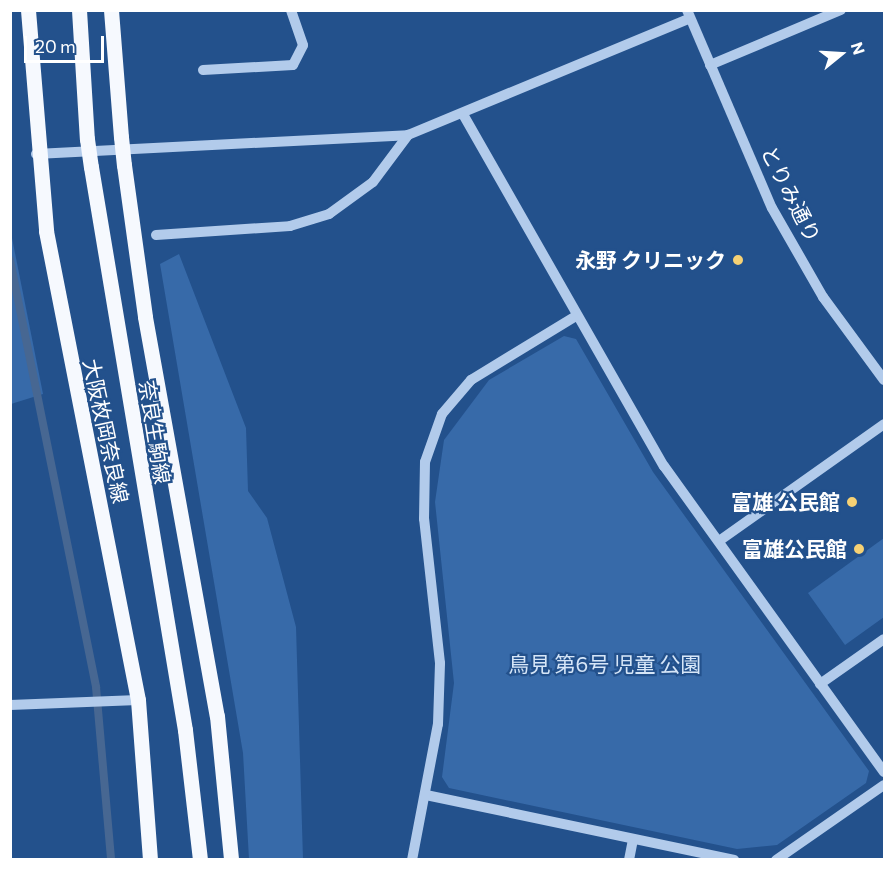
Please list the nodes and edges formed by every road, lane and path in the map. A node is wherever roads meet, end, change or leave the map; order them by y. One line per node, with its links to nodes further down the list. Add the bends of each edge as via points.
1 (28, 10): 11 (main road, 大阪枚岡奈良線)
2 (79, 10): 26 (main road, 奈良生駒線, bridge, via 87,139 185,730)
3 (111, 10): 27 (main road, 奈良生駒線, bridge, via 124,165 145,317 217,716)
4 (291, 10): 8 (street, via 303,45 293,65)
5 (841, 10): 7 (street)
6 (688, 14): 7 (street, とりみ通り); 9 (street)
7 (710, 65): 14 (street, とりみ通り, via 772,208 824,297)
8 (203, 70)
9 (464, 116): 10 (street); 13 (street)
10 (408, 135): 11 (street); 12 (street, via 373,182 329,214 290,226)
11 (36, 154): 19 (main road, 大阪枚岡奈良線, via 50,254)
12 (156, 235)
13 (576, 316): 16 (street, via 664,466); 23 (street, via 471,380 442,414 425,462 424,519 440,663 438,724)
14 (885, 380)
15 (885, 424): 16 (street)
16 (718, 541): 18 (street)
17 (885, 639): 18 (street)
18 (820, 684): 21 (street)
19 (138, 700): 20 (street); 25 (main road, 大阪枚岡奈良線)
20 (10, 705)
21 (885, 772)
22 (885, 785): 31 (street)
23 (426, 795): 24 (street); 28 (street)
24 (633, 839): 29 (street); 30 (street)
25 (150, 860)
26 (200, 860)
27 (231, 860)
28 (412, 860)
29 (629, 860)
30 (734, 860)
31 (776, 860)

